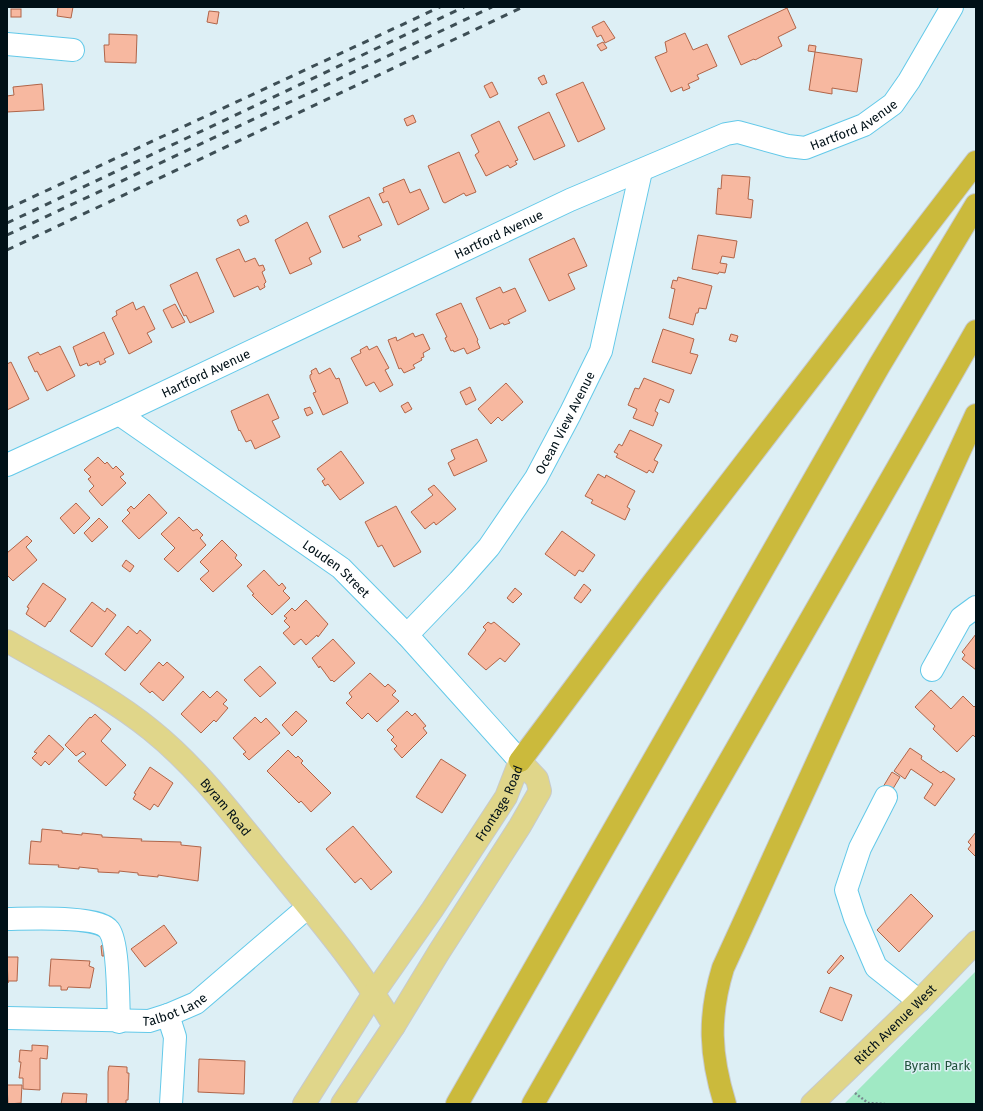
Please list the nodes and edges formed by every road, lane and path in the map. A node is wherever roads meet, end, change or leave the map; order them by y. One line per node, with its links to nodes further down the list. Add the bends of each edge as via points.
1 (952, 7): 5 (street, Hartford Avenue, via 910,81 893,104 864,125 805,148 788,146 738,132 726,134)
2 (7, 44): 3 (street)
3 (74, 50)
4 (976, 162): 15 (highway)
5 (641, 171): 8 (street, Hartford Avenue, via 570,200); 12 (street, Ocean View Avenue, via 601,351 570,414 536,478 489,547)
6 (976, 205): 31 (highway, via 875,373)
7 (976, 331): 32 (highway)
8 (119, 414): 10 (street, Hartford Avenue); 12 (street, Louden Street, via 341,568)
9 (976, 415): 33 (highway, via 723,968 713,1010 712,1034 718,1080)
10 (7, 465)
11 (976, 607): 14 (street, via 961,618)
12 (407, 635): 15 (street, Louden Street)
13 (7, 641): 17 (main road, Byram Road, via 122,709 151,730 207,784)
14 (932, 670)
15 (520, 761): 20 (main road, Frontage Road, via 506,797); 25 (main road, Frontage Road, via 537,778 540,790)
16 (886, 797): 21 (street, via 860,848 846,890 876,967)
17 (308, 907): 20 (main road, Byram Road); 22 (street, Talbot Lane, via 196,1003)
18 (7, 919): 24 (street, via 84,920 110,930 115,947)
19 (976, 942): 21 (main road, Ritch Avenue West)
20 (374, 993): 25 (main road, Byram Road); 29 (main road, Frontage Road)
21 (919, 1001): 27 (main road, Ritch Avenue West)
22 (168, 1016): 24 (street, Talbot Lane, via 149,1021); 28 (street, via 175,1037)
23 (7, 1018): 24 (street, Talbot Lane)
24 (119, 1022)
25 (394, 1026): 30 (main road, Frontage Road)
26 (855, 1093): 34 (path, via 868,1103)
27 (819, 1102)
28 (171, 1104)
29 (304, 1104)
30 (342, 1104)
31 (457, 1104)
32 (533, 1104)
33 (725, 1104)
34 (885, 1104)

